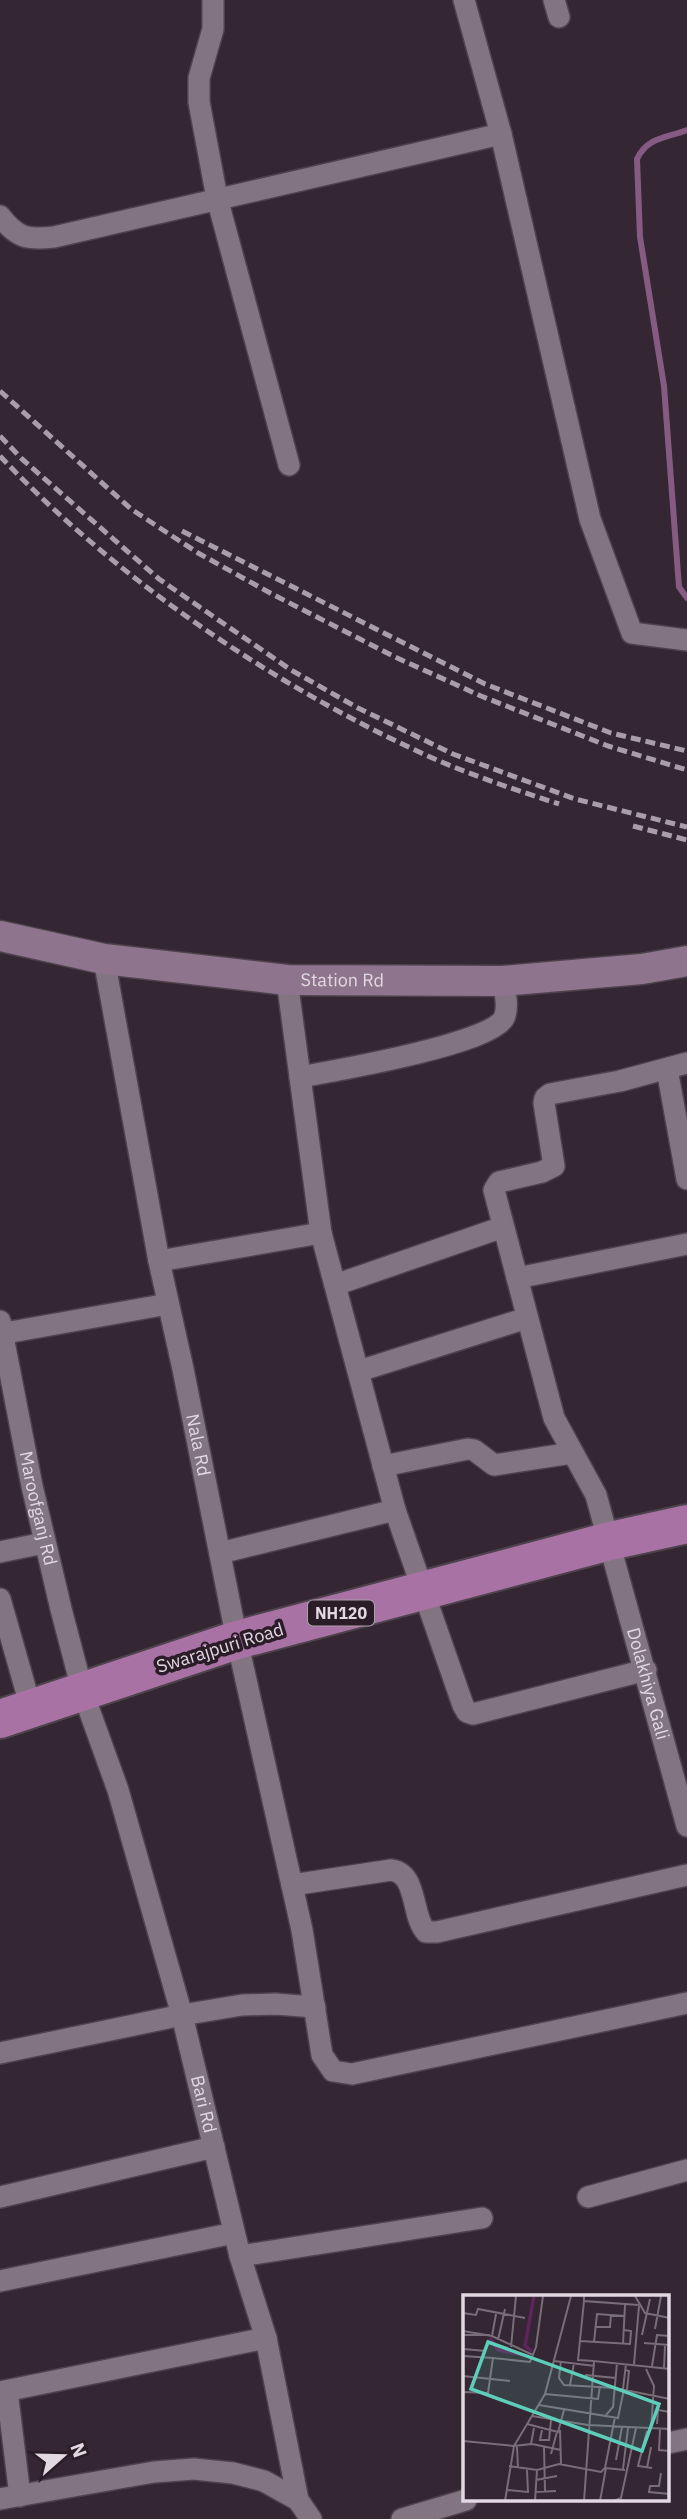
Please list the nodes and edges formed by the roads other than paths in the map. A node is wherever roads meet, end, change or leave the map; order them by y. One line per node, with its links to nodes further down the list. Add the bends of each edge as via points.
1 (213, 0): 4 (street, via 213,29 199,78 199,102)
2 (464, 0): 3 (street)
3 (501, 134): 4 (street); 7 (street, via 590,519 632,633)
4 (217, 198): 5 (street, via 32,239 11,230); 6 (street)
5 (0, 216)
6 (289, 465)
7 (687, 640)
8 (0, 936): 9 (street, Station Rd)
9 (104, 959): 11 (street, Station Rd); 19 (street, Nala Rd)
10 (687, 961): 12 (street, Station Rd)
11 (287, 980): 12 (street, Station Rd); 14 (street)
12 (503, 981): 14 (street, via 506,1008 503,1020 493,1029 423,1051)
13 (677, 1066): 15 (street); 16 (street, Dolakhiya Gali, via 545,1098 554,1166 495,1185)
14 (300, 1077): 17 (street)
15 (687, 1179)
16 (503, 1227): 20 (street, Dolakhiya Gali); 21 (street)
17 (321, 1233): 19 (street); 21 (street)
18 (687, 1244): 20 (street)
19 (159, 1261): 22 (street, Nala Rd)
20 (517, 1278): 23 (street, Dolakhiya Gali)
21 (335, 1285): 25 (street)
22 (168, 1304): 24 (street); 34 (street, Nala Rd)
23 (527, 1318): 25 (street); 27 (street, Dolakhiya Gali, via 554,1418)
24 (1, 1329): 26 (street, Maroofganj Rd)
25 (359, 1371): 28 (street)
26 (10, 1427): 32 (street, Maroofganj Rd)
27 (572, 1453): 28 (street, via 494,1465 468,1449); 31 (street, Dolakhiya Gali, via 596,1495)
28 (383, 1466): 29 (street)
29 (395, 1510): 34 (street); 35 (street)
30 (687, 1524): 31 (highway, Swarajpuri Road / NH120)
31 (610, 1541): 35 (highway, Swarajpuri Road / NH120); 38 (street, Dolakhiya Gali)
32 (44, 1543): 33 (street); 39 (street, Maroofganj Rd)
33 (0, 1552)
34 (220, 1553): 37 (street, Nala Rd)
35 (422, 1592): 37 (highway, Swarajpuri Road / NH120); 38 (street, via 467,1712 483,1712)
36 (0, 1599): 40 (street)
37 (237, 1640): 39 (highway, Swarajpuri Road / NH120); 43 (street, Nala Rd)
38 (646, 1670): 41 (street, Dolakhiya Gali)
39 (83, 1693): 40 (highway, Swarajpuri Road / NH120); 46 (street, Bari Rd, via 122,1802)
40 (16, 1713)
41 (687, 1826)
42 (687, 1875): 43 (street, via 437,1932 426,1932 420,1926 407,1878 400,1871)
43 (292, 1885): 45 (street, Nala Rd)
44 (687, 2003): 45 (street, Nala Rd, via 352,2074 333,2071 322,2055)
45 (314, 2007): 46 (street, via 264,2004)
46 (182, 2015): 47 (street); 48 (street, Bari Rd)
47 (0, 2053)
48 (214, 2147): 50 (street); 53 (street, Bari Rd)
49 (687, 2170): 51 (street)
50 (0, 2196)
51 (588, 2197)
52 (482, 2218): 54 (street)
53 (234, 2233): 54 (street, Bari Rd); 55 (street)
54 (240, 2256): 56 (street, Bari Rd)
55 (0, 2281)
56 (266, 2339): 57 (street); 59 (street, Bari Rd)
57 (4, 2392): 58 (street)
58 (10, 2497): 59 (street, via 194,2469 264,2481)
59 (298, 2500): 61 (street, Bari Rd)
60 (463, 2501): 62 (street)
61 (311, 2519)
62 (402, 2519)

